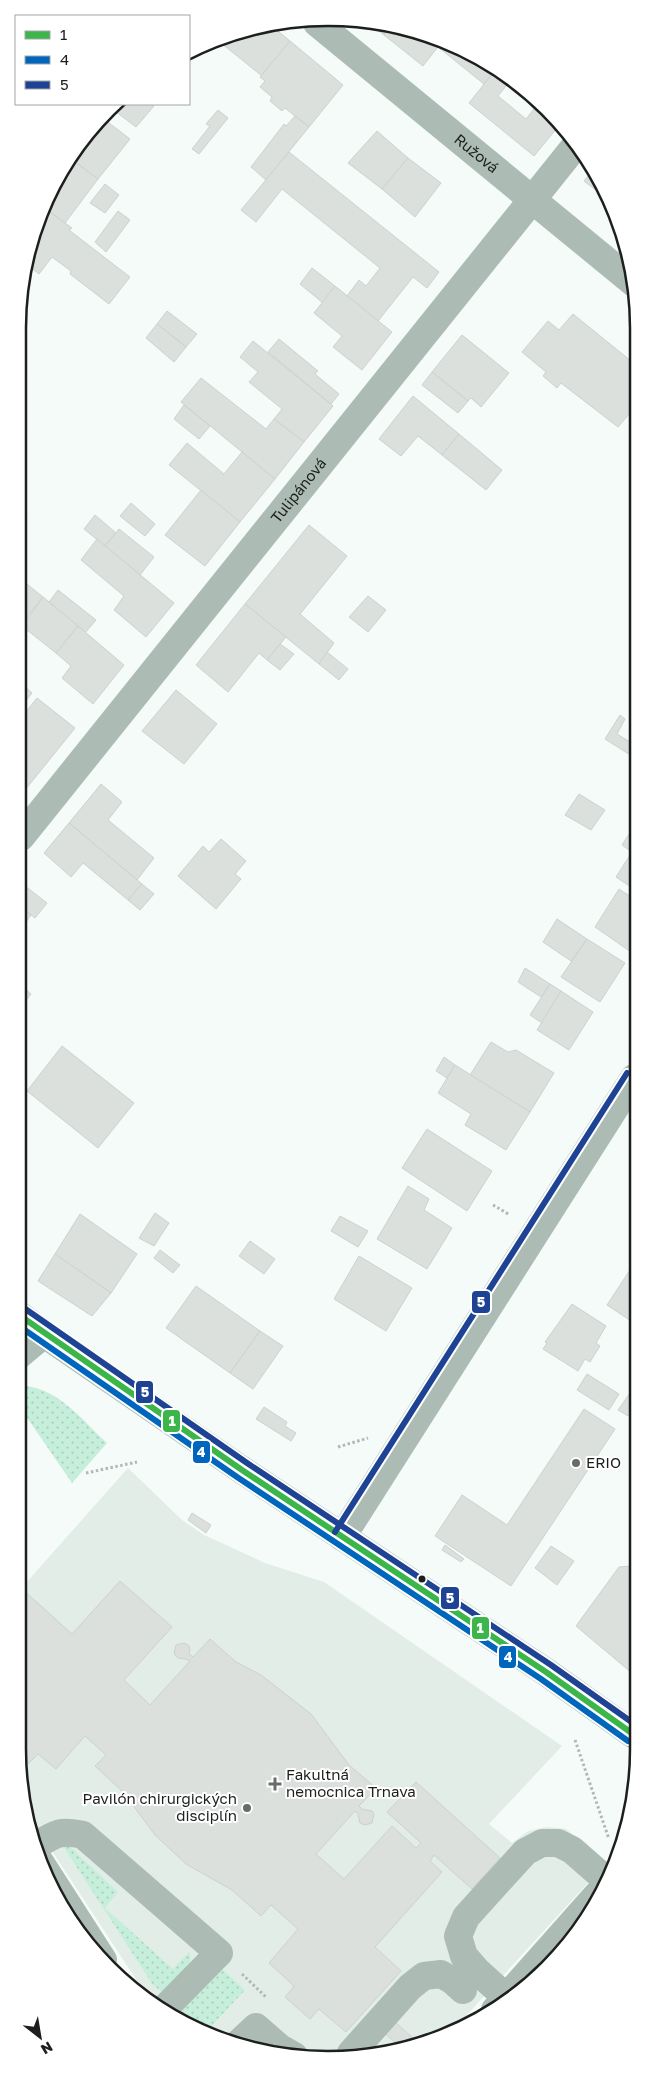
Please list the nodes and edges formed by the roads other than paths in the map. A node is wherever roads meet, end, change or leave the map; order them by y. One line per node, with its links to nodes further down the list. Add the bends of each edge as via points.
1 (320, 26): 3 (street, Ružová)
2 (572, 151): 3 (street, Tulipánová)
3 (532, 200): 4 (street, Ružová); 5 (street, Tulipánová)
4 (625, 276)
5 (26, 832)
6 (630, 1084): 10 (street)
7 (26, 1320): 8 (street)
8 (44, 1334): 9 (street); 10 (street)
9 (26, 1349)
10 (342, 1537): 11 (street, via 554,1677)
11 (630, 1732)
12 (41, 1842): 18 (street, via 66,1831 83,1835 220,1953)
13 (602, 1876): 17 (street, via 572,1850 558,1843 542,1843 525,1852 466,1917 458,1936 464,1956 476,1971)
14 (559, 1943): 15 (street)
15 (534, 1969)
16 (463, 1990): 21 (street, via 441,1974 424,1976 410,1987)
17 (507, 1992)
18 (168, 2005)
19 (244, 2038): 20 (street, via 256,2027)
20 (278, 2046)
21 (354, 2049)

